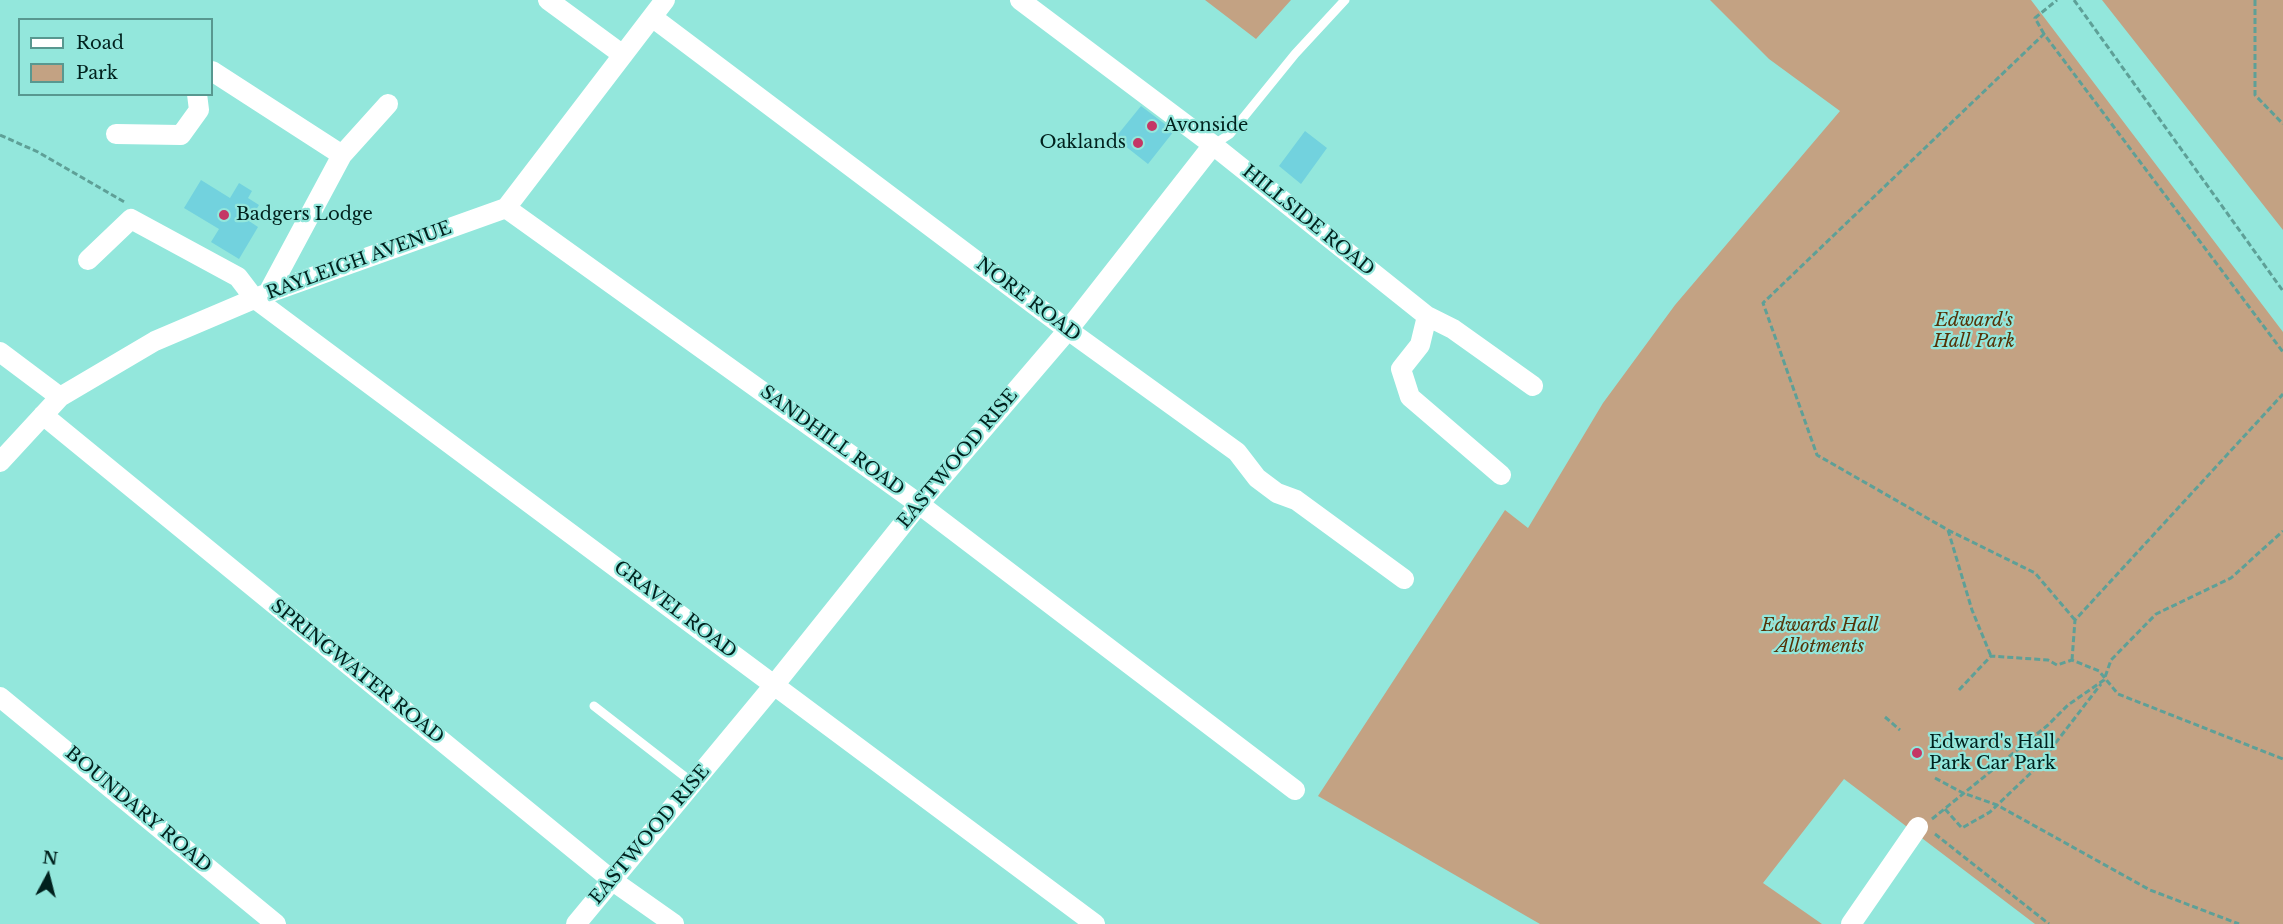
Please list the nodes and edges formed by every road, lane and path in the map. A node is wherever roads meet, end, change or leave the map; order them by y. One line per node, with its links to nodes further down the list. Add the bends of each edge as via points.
1 (548, 0): 10 (street)
2 (665, 0): 8 (street)
3 (1020, 0): 16 (street, HILLSIDE ROAD)
4 (1345, 0): 16 (lane, EASTWOOD RISE, via 1230,134)
5 (2057, 0): 9 (path, via 2034,18)
6 (2074, 0): 20 (path)
7 (2255, 0): 14 (path, via 2255,95)
8 (652, 17): 10 (street); 23 (street, NORE ROAD)
9 (2044, 34): 25 (path); 33 (path, via 1763,303 1817,455)
10 (623, 55): 18 (street)
11 (213, 72): 17 (street)
12 (197, 96): 15 (street, via 199,110 181,135)
13 (388, 104): 17 (street)
14 (2283, 124)
15 (116, 134)
16 (1214, 146): 22 (street, HILLSIDE ROAD); 23 (street, EASTWOOD RISE)
17 (342, 155): 21 (street)
18 (506, 208): 21 (street, RAYLEIGH AVENUE); 32 (street, SANDHILL ROAD)
19 (88, 260): 21 (street, GRAVEL ROAD, via 131,219 238,277)
20 (2283, 291)
21 (261, 296): 28 (street, RAYLEIGH AVENUE, via 155,341); 40 (street, GRAVEL ROAD)
22 (1425, 315): 26 (street, HILLSIDE ROAD, via 1453,329); 31 (street, via 1420,345 1401,369 1410,397)
23 (1068, 330): 32 (street, EASTWOOD RISE); 35 (street, NORE ROAD, via 1237,452 1257,478 1277,493 1296,500)
24 (0, 352): 28 (street)
25 (2283, 352)
26 (1533, 386)
27 (2283, 394): 36 (path)
28 (60, 397): 29 (street, RAYLEIGH AVENUE)
29 (43, 415): 30 (street, RAYLEIGH AVENUE); 55 (street, SPRINGWATER ROAD)
30 (0, 462)
31 (1501, 475)
32 (919, 504): 40 (street, EASTWOOD RISE); 49 (street, SANDHILL ROAD)
33 (1948, 530): 36 (path, via 2036,573); 37 (path, via 1972,610)
34 (2283, 531): 39 (path, via 2231,578 2156,614 2111,660)
35 (1404, 579)
36 (2074, 620): 38 (path)
37 (1991, 656): 38 (path, via 2048,660 2058,666); 41 (path)
38 (2072, 660): 39 (path, via 2098,671)
39 (2104, 680): 46 (path, via 2118,694); 50 (path, via 2068,705); 51 (path, via 2037,767)
40 (775, 684): 48 (street, EASTWOOD RISE); 59 (street, GRAVEL ROAD)
41 (1959, 690)
42 (0, 697): 56 (street, BOUNDARY ROAD)
43 (594, 706): 48 (lane)
44 (1885, 717): 45 (path)
45 (1900, 730)
46 (2283, 759)
47 (1935, 778): 50 (path)
48 (693, 783): 55 (street, EASTWOOD RISE)
49 (1295, 790)
50 (1963, 793): 51 (path); 52 (path)
51 (1997, 805): 52 (path, via 1962,828); 62 (path, via 2150,890)
52 (1945, 809): 53 (path)
53 (1918, 827): 60 (street)
54 (1940, 838): 61 (path)
55 (613, 881): 57 (street, EASTWOOD RISE); 58 (street, SPRINGWATER ROAD)
56 (276, 924)
57 (576, 924)
58 (674, 924)
59 (1095, 924)
60 (1851, 924)
61 (2049, 924)
62 (2239, 924)

